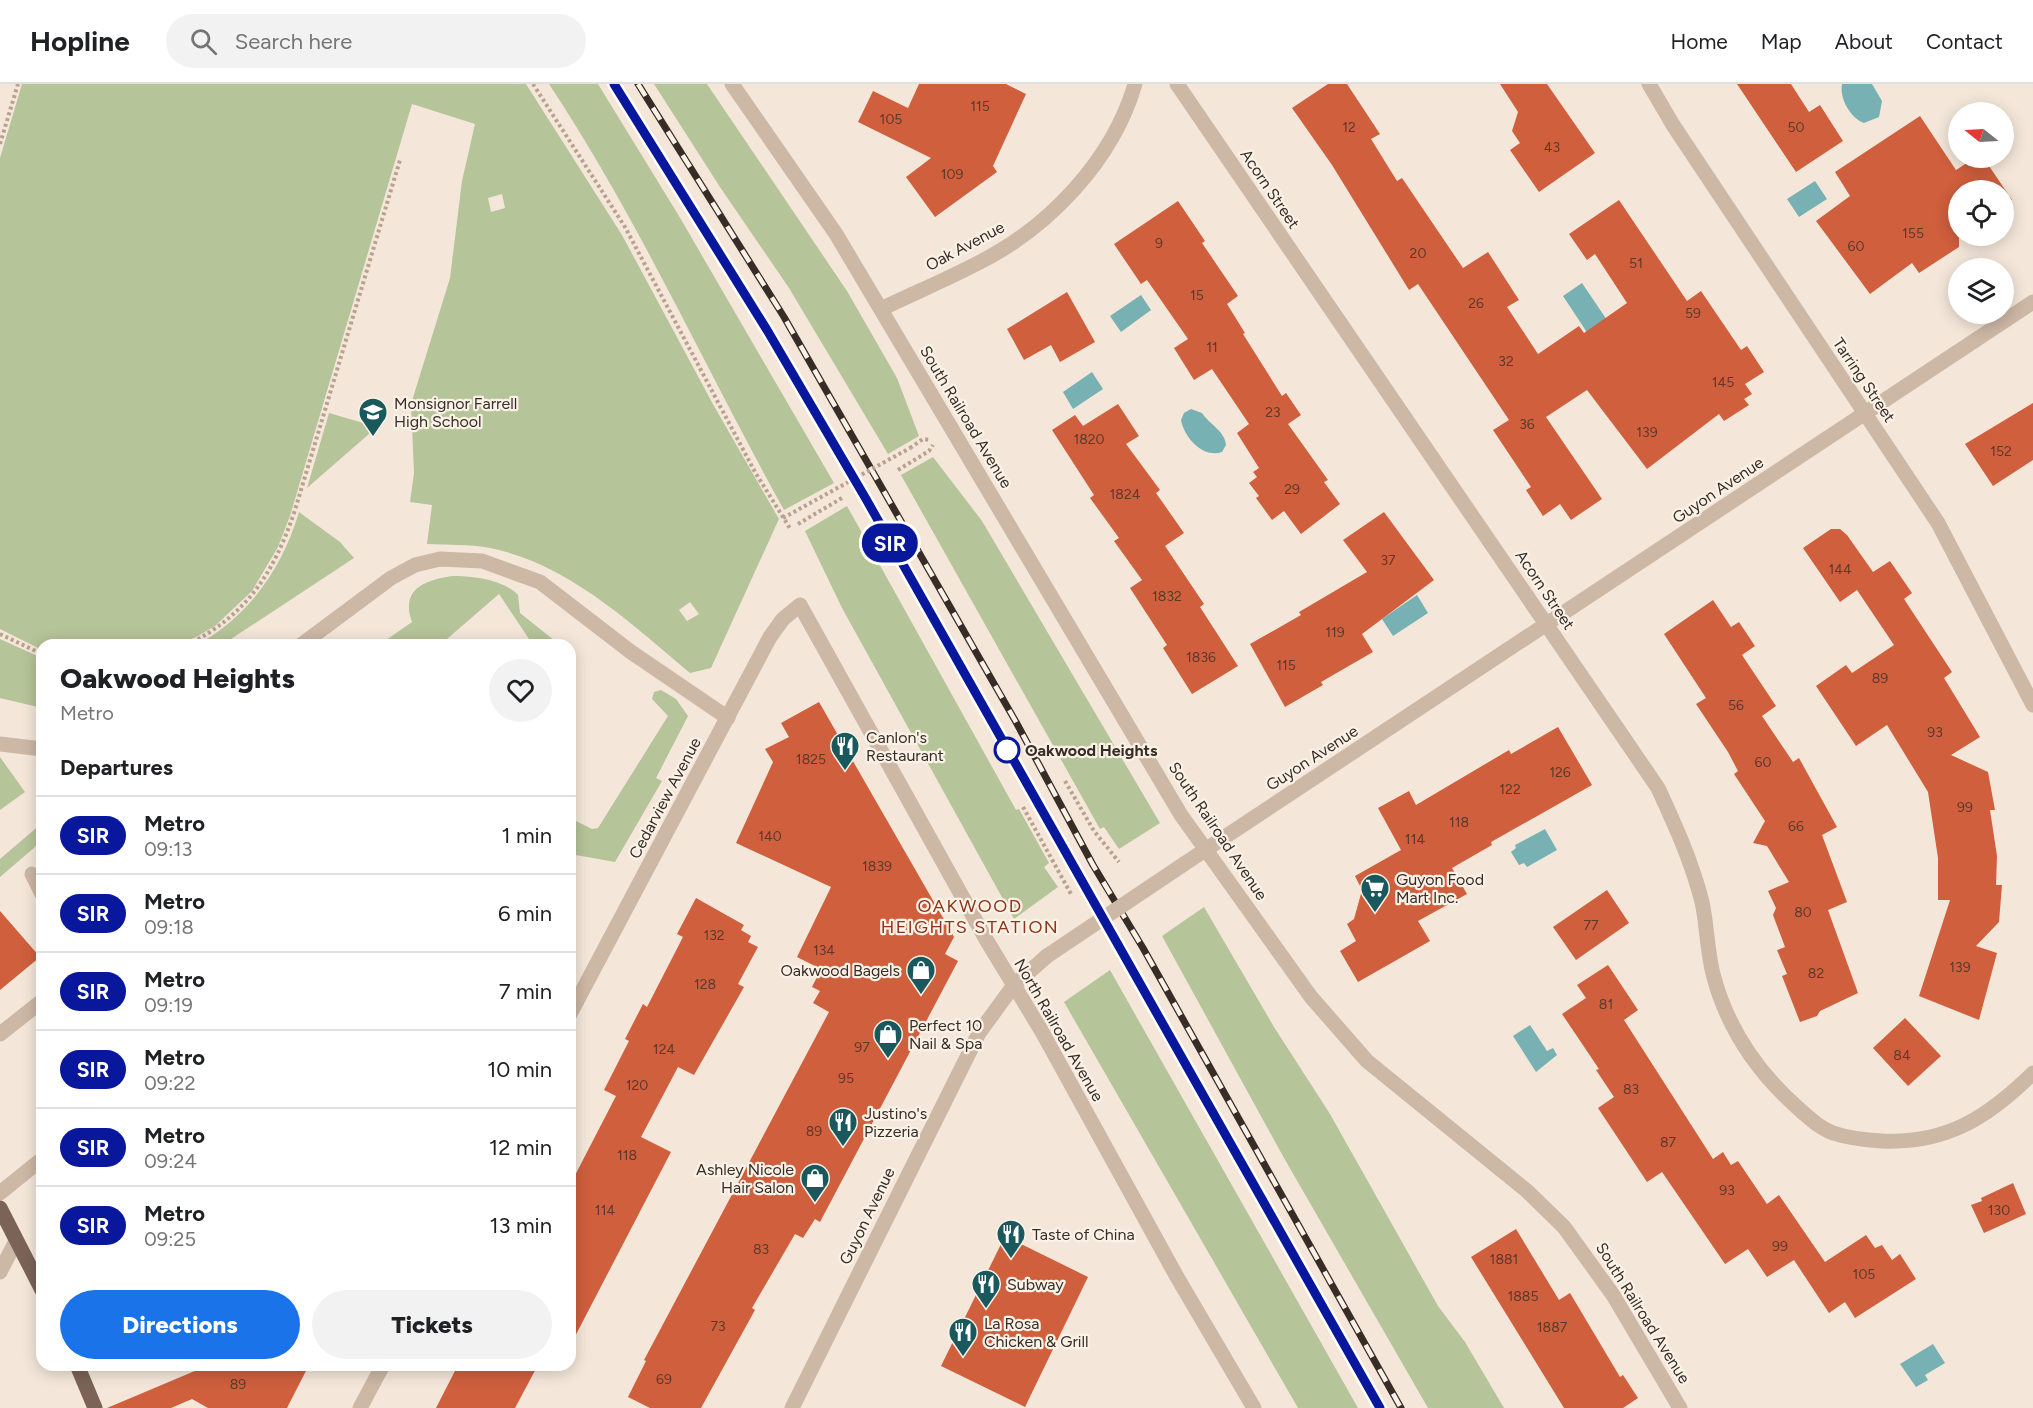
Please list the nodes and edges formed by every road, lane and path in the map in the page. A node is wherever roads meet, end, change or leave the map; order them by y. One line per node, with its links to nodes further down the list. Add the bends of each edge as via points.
1 (18, 84): 7 (path)
2 (534, 84): 16 (path, via 625,227 754,472)
3 (732, 84): 10 (street, South Railroad Avenue, via 815,201)
4 (1135, 84): 10 (street, Oak Avenue, via 1110,141 1051,213 981,262)
5 (1177, 84): 20 (street, Acorn Street)
6 (1649, 84): 11 (street, Tarring Street)
7 (0, 144)
8 (400, 160): 22 (path, via 280,551 258,590 242,607)
9 (2033, 302): 11 (street, Guyon Avenue)
10 (881, 309): 31 (street, South Railroad Avenue, via 1181,815)
11 (1865, 413): 20 (street, Guyon Avenue); 25 (street, Tarring Street, via 1938,523)
12 (923, 440): 16 (path, bridge)
13 (929, 451): 14 (path)
14 (898, 471)
15 (842, 498): 17 (path)
16 (783, 518): 18 (path)
17 (798, 524)
18 (791, 530)
19 (800, 605): 26 (street, Cedarview Avenue, via 770,637); 36 (street, North Railroad Avenue)
20 (1547, 626): 31 (street, Guyon Avenue); 40 (street, Acorn Street, via 1658,788 1685,847 1702,901 1713,973 1729,1018 1753,1060 1778,1090 1810,1119 1832,1132 1864,1140 1899,1142 1934,1137 1971,1122 2001,1104)
21 (0, 634): 24 (path)
22 (197, 639)
23 (309, 639): 26 (street, via 391,578 415,565 440,559 483,561 540,582 631,652)
24 (36, 651)
25 (2033, 705)
26 (728, 718): 37 (street, Cedarview Avenue)
27 (0, 744): 28 (street)
28 (36, 748)
29 (1065, 781): 32 (path, via 1094,831)
30 (1023, 807): 35 (path)
31 (1206, 848): 36 (street, Guyon Avenue, bridge, via 1047,956); 53 (street, South Railroad Avenue, via 1349,1044 1527,1191 1580,1246)
32 (1119, 862)
33 (32, 874): 34 (street)
34 (36, 882)
35 (1071, 894)
36 (1014, 985): 51 (street, Guyon Avenue, via 979,1033 953,1081); 52 (street, North Railroad Avenue)
37 (576, 1003)
38 (36, 1006): 39 (street)
39 (0, 1034)
40 (2033, 1073)
41 (36, 1164): 42 (street)
42 (0, 1193)
43 (0, 1208): 44 (main road)
44 (16, 1241): 45 (street); 46 (main road)
45 (0, 1272)
46 (36, 1279)
47 (79, 1371): 49 (main road)
48 (380, 1371): 50 (street)
49 (95, 1408)
50 (360, 1408)
51 (792, 1408)
52 (1254, 1408)
53 (1680, 1408)

